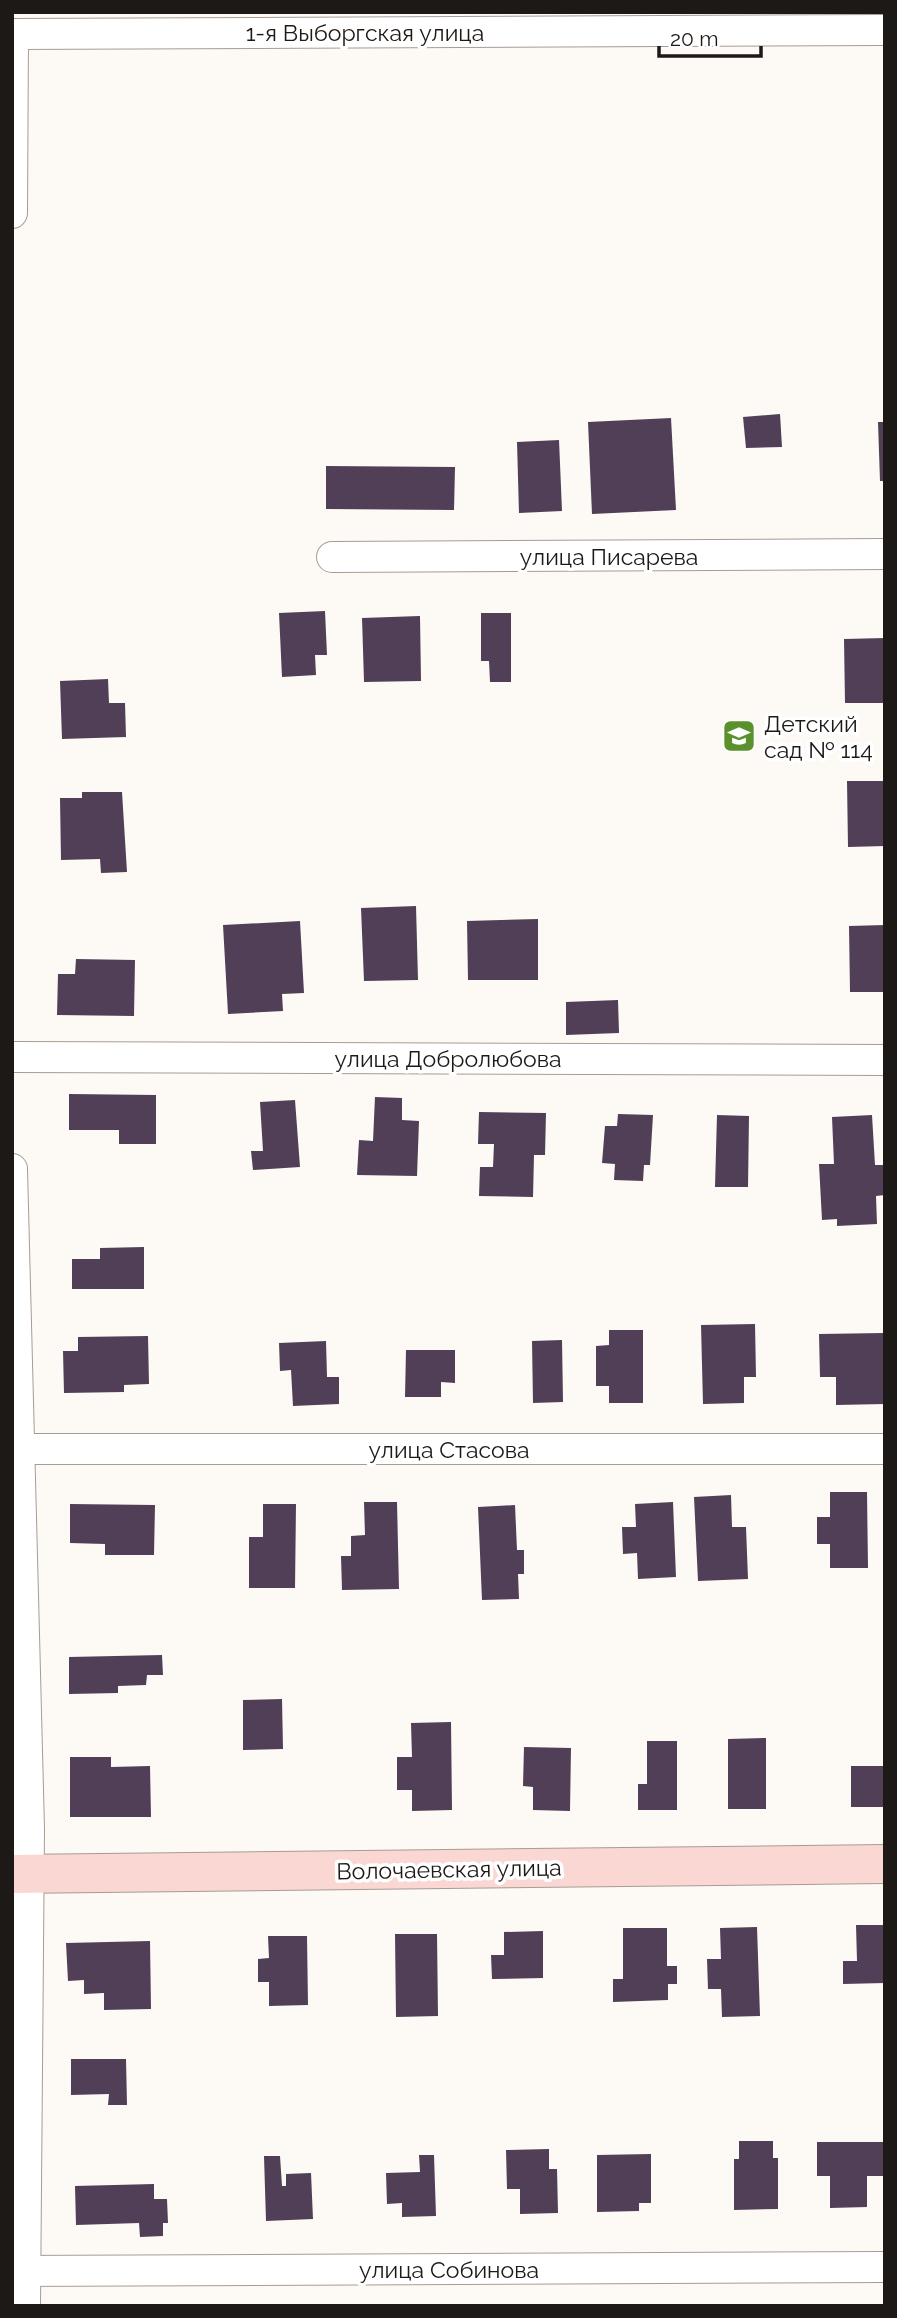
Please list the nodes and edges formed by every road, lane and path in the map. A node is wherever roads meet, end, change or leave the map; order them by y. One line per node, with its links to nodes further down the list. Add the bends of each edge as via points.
1 (885, 30): 2 (street, 1-я Выборгская улица)
2 (13, 34): 3 (street)
3 (12, 213)
4 (885, 554): 5 (street, улица Писарева)
5 (332, 557)
6 (12, 1057): 7 (street, улица Добролюбова)
7 (885, 1060)
8 (12, 1169): 10 (street)
9 (885, 1449): 10 (street, улица Стасова)
10 (16, 1450): 12 (street)
11 (885, 1864): 12 (street, Волочаевская улица)
12 (20, 1874): 14 (street)
13 (885, 2267): 14 (street, улица Собинова)
14 (19, 2271): 15 (street)
15 (25, 2306)

